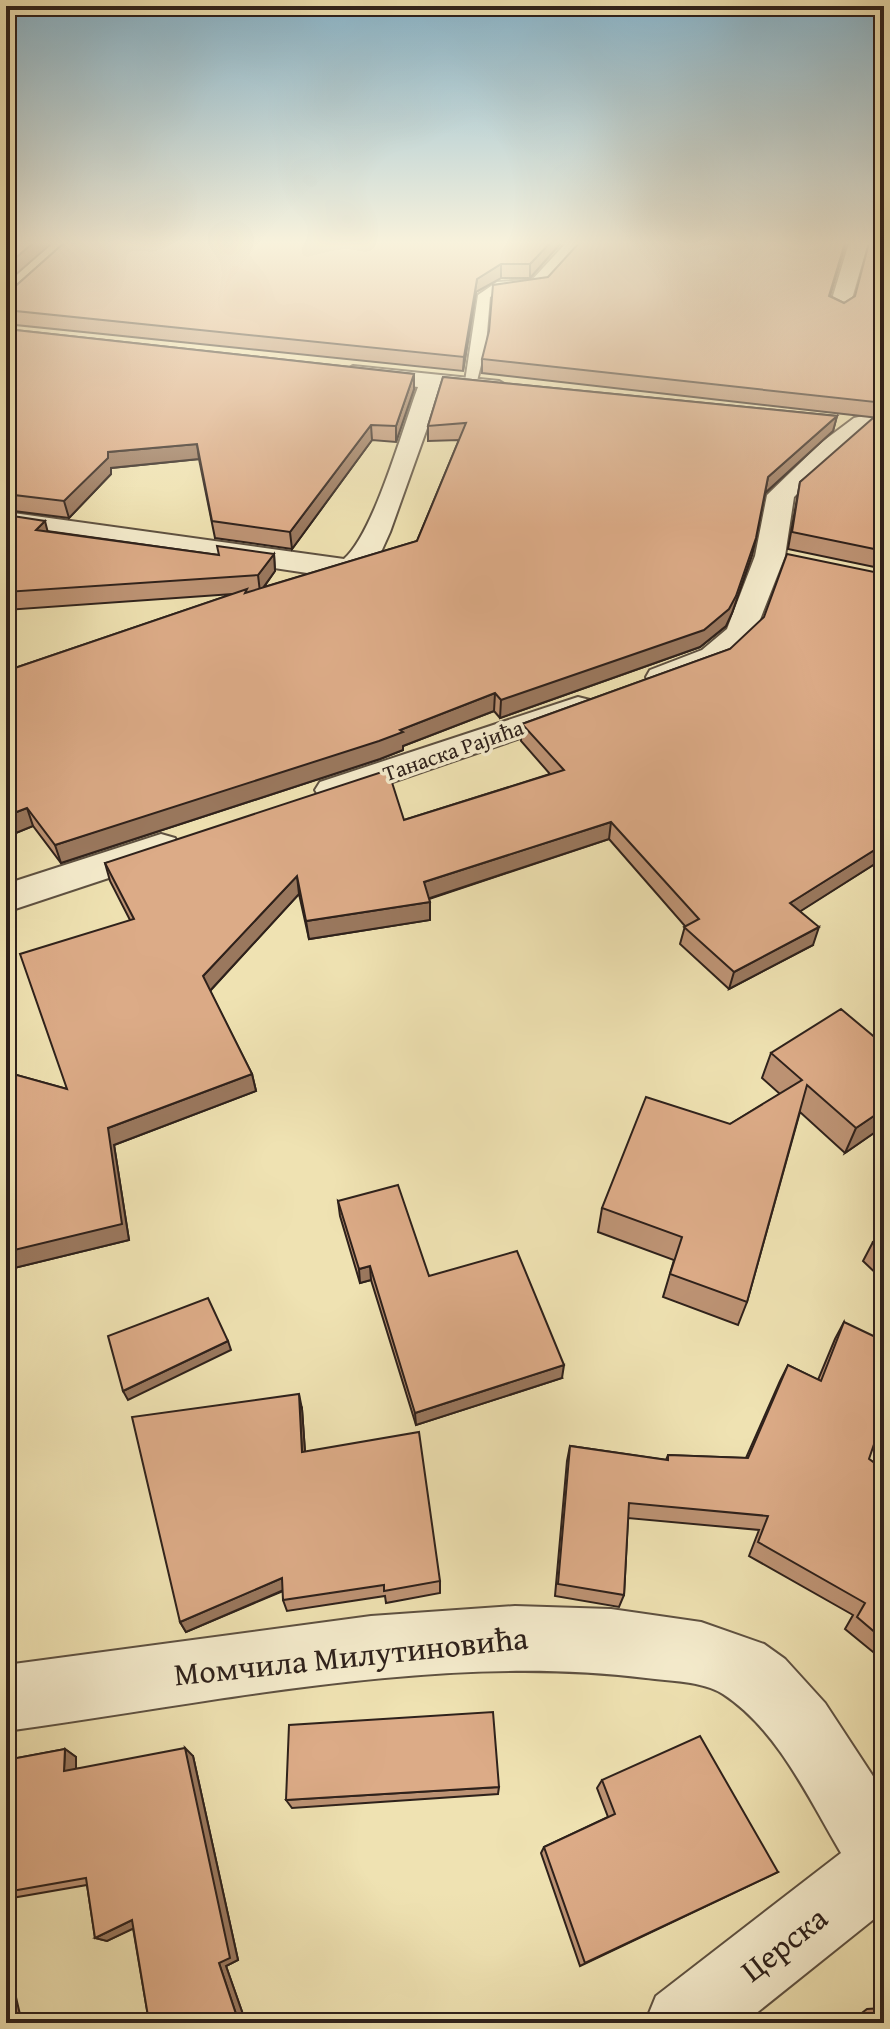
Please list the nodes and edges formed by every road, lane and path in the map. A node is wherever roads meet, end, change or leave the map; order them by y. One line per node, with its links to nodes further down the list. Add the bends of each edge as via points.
1 (480, 338): 4 (lane)
2 (337, 371): 3 (street)
3 (432, 381): 4 (street); 7 (street, via 363,555 351,567)
4 (469, 385): 5 (street)
5 (516, 389)
6 (860, 423): 8 (street, Танаска Рајића, via 781,495 784,559 741,633 713,657)
7 (6, 520)
8 (297, 802)
9 (192, 837): 10 (street)
10 (6, 898)
11 (6, 1698): 12 (street, Момчила Милутиновића, via 377,1647 532,1635 603,1638 713,1655 743,1668 789,1711)
12 (884, 1859)
13 (884, 1865): 14 (street, Церска)
14 (683, 2023)

